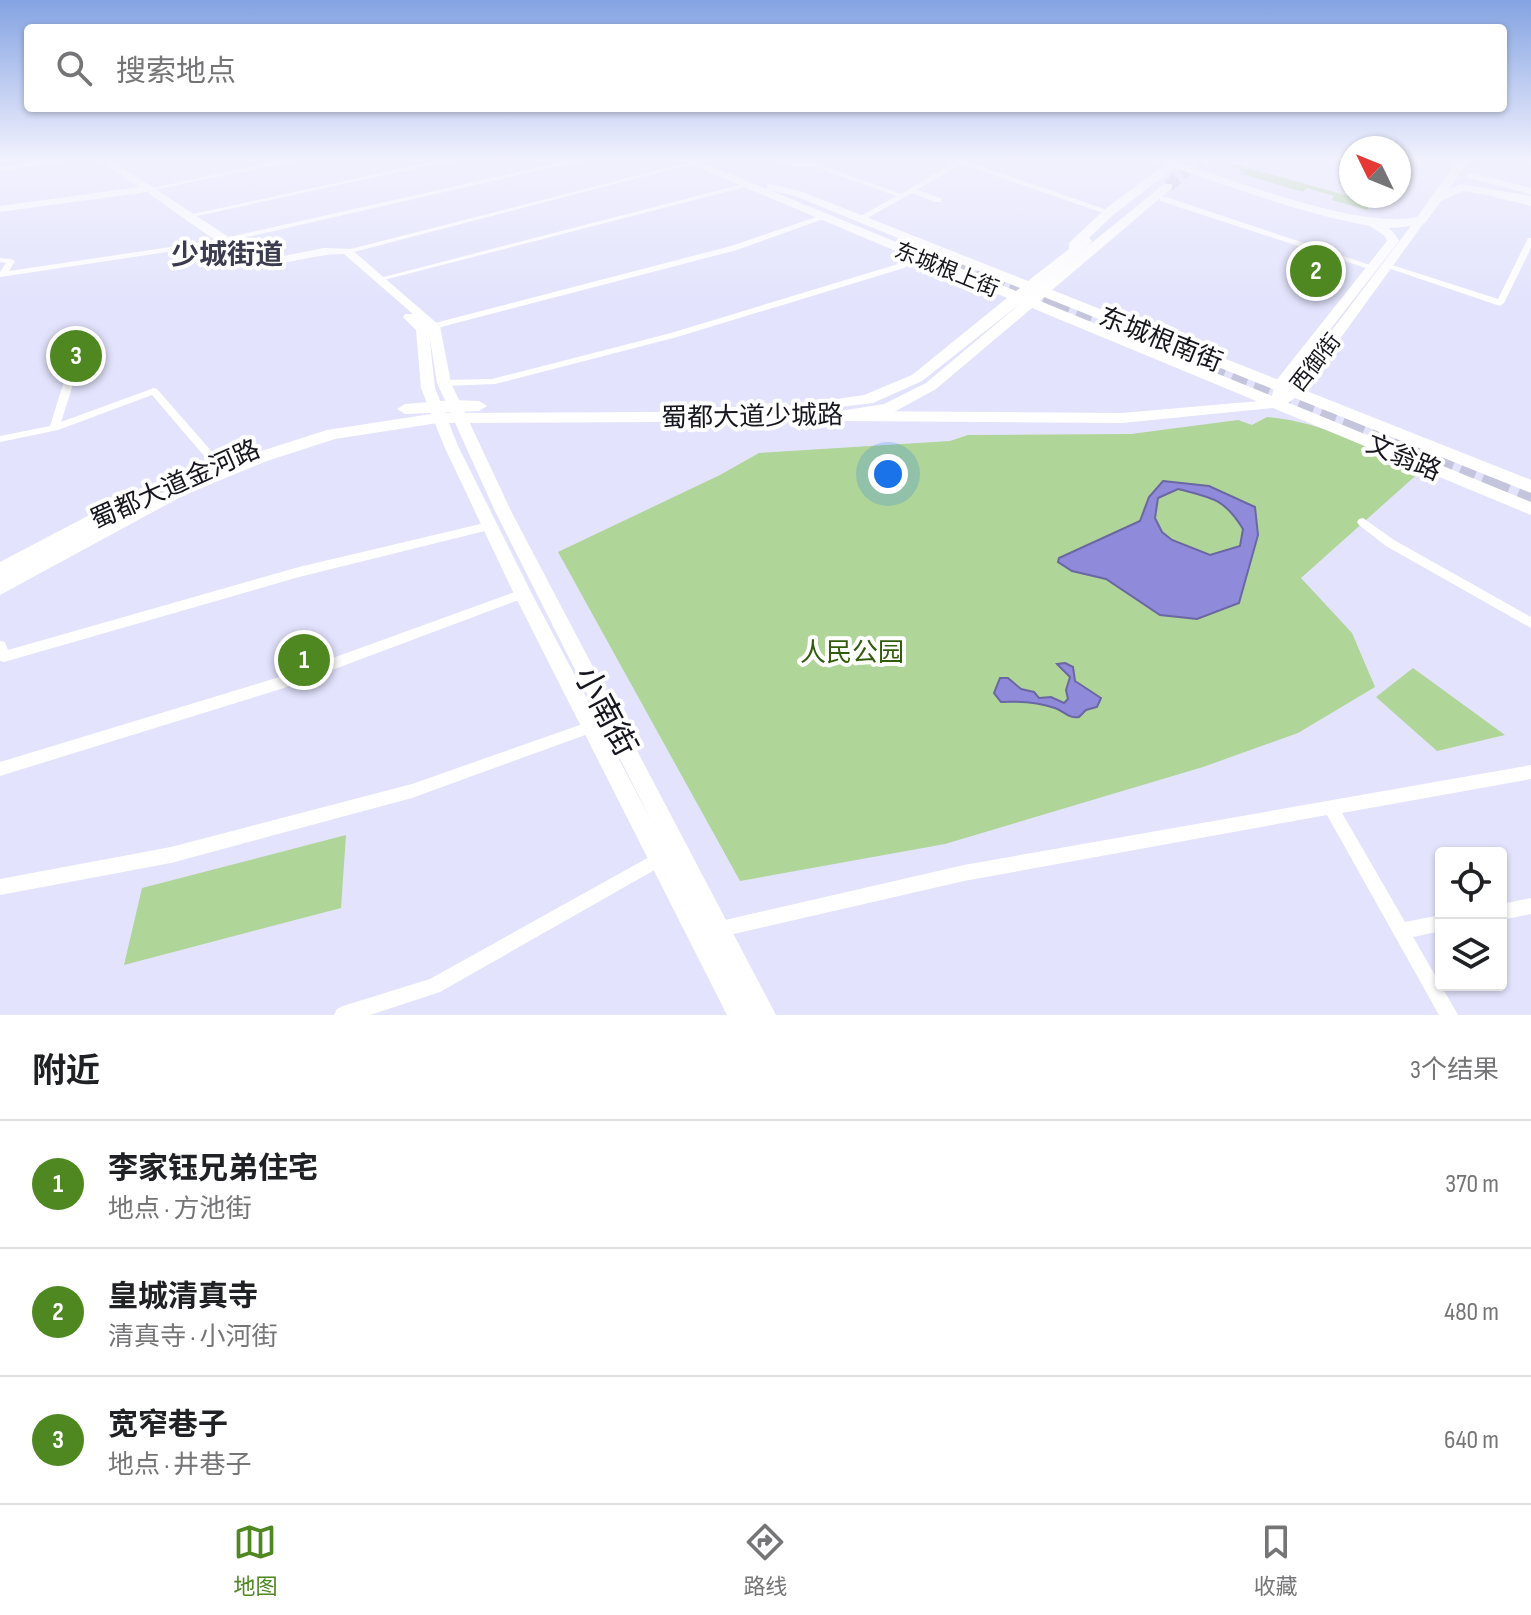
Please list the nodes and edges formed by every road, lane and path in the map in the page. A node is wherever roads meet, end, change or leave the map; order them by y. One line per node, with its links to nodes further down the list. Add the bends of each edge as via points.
1 (163, 206): 28 (main road)
2 (171, 206): 21 (main road)
3 (233, 206): 21 (street)
4 (375, 206): 26 (street)
5 (518, 206): 29 (street)
6 (664, 206): 36 (street)
7 (796, 206): 22 (main road, 东城根上街)
8 (803, 206): 9 (main road, 东城根上街, via 941,259)
9 (815, 206)
10 (826, 206): 23 (main road, 东城根上街)
11 (883, 206): 23 (street)
12 (1092, 206): 20 (street)
13 (1120, 206): 20 (main road)
14 (1133, 206): 32 (main road)
15 (1138, 206): 34 (main road)
16 (1153, 206): 34 (main road)
17 (1186, 206): 33 (street)
18 (1314, 206): 25 (main road)
19 (1431, 206): 24 (main road, 西御街)
20 (1109, 212): 32 (main road)
21 (188, 216): 26 (main road)
22 (822, 218): 30 (main road, 东城根上街); 40 (street, via 734,248)
23 (862, 219): 37 (main road, 东城根上街)
24 (1421, 220): 25 (main road); 33 (main road, 西御街)
25 (1372, 223): 33 (main road, 西御街, via 1393,240)
26 (225, 240): 29 (main road, via 262,261)
27 (1531, 240): 33 (street, via 1500,303)
28 (211, 243): 35 (street); 45 (main road, via 253,268 330,256 346,261 422,329 428,388)
29 (347, 251): 36 (main road)
30 (917, 257): 39 (main road, 东城根上街); 42 (street, via 674,335 492,382)
31 (0, 260): 35 (street, via 11,261)
32 (1058, 262): 37 (main road)
33 (1379, 267): 43 (main road, 西御街)
34 (1073, 268): 38 (main road)
35 (2, 275)
36 (380, 279): 40 (main road)
37 (1029, 285): 38 (main road, 东城根南街); 39 (main road)
38 (1045, 292): 39 (main road); 43 (main road, 东城根南街)
39 (1023, 300): 44 (main road, 东城根南街); 45 (main road, 蜀都大道少城路, via 917,378 851,403); 46 (main road, 蜀都大道少城路, via 931,386 909,399)
40 (434, 326): 42 (main road)
41 (70, 378): 48 (street)
42 (444, 383): 45 (main road)
43 (1287, 388): 44 (main road, 西御街); 51 (main road, 文翁路)
44 (1278, 404): 46 (main road, via 1109,418); 53 (main road, 文翁路)
45 (446, 411): 46 (main road, 蜀都大道少城路); 50 (main road, 蜀都大道金河路, via 309,430); 55 (main road, 小南街); 57 (main road, 蜀都大道金河路, via 333,434 225,470); 70 (main road, 小南街)
46 (840, 416)
47 (1358, 424): 52 (main road, 文翁路)
48 (54, 428): 49 (street); 50 (street, via 154,391)
49 (0, 439)
50 (215, 461): 56 (main road, 蜀都大道金河路)
51 (1531, 487)
52 (1531, 495)
53 (1531, 509)
54 (1363, 522): 59 (street, via 1390,543)
55 (489, 526): 58 (main road, 小南街); 60 (street, via 299,572 4,657)
56 (0, 571)
57 (0, 587)
58 (523, 594): 61 (main road, 小南街); 62 (street, via 284,682)
59 (1531, 623)
60 (0, 646)
61 (594, 726): 65 (main road, 小南街); 66 (street, via 412,791 171,855)
62 (0, 769)
63 (1531, 772): 64 (street)
64 (1330, 807): 70 (street, via 964,873); 71 (street)
65 (660, 859): 72 (street, via 434,986); 73 (main road, 小南街)
66 (0, 887)
67 (1531, 906): 68 (street)
68 (1507, 911)
69 (1435, 924): 71 (street)
70 (721, 929): 74 (main road, 小南街)
71 (1402, 931): 75 (street)
72 (343, 1015)
73 (740, 1015)
74 (763, 1015)
75 (1449, 1015)

